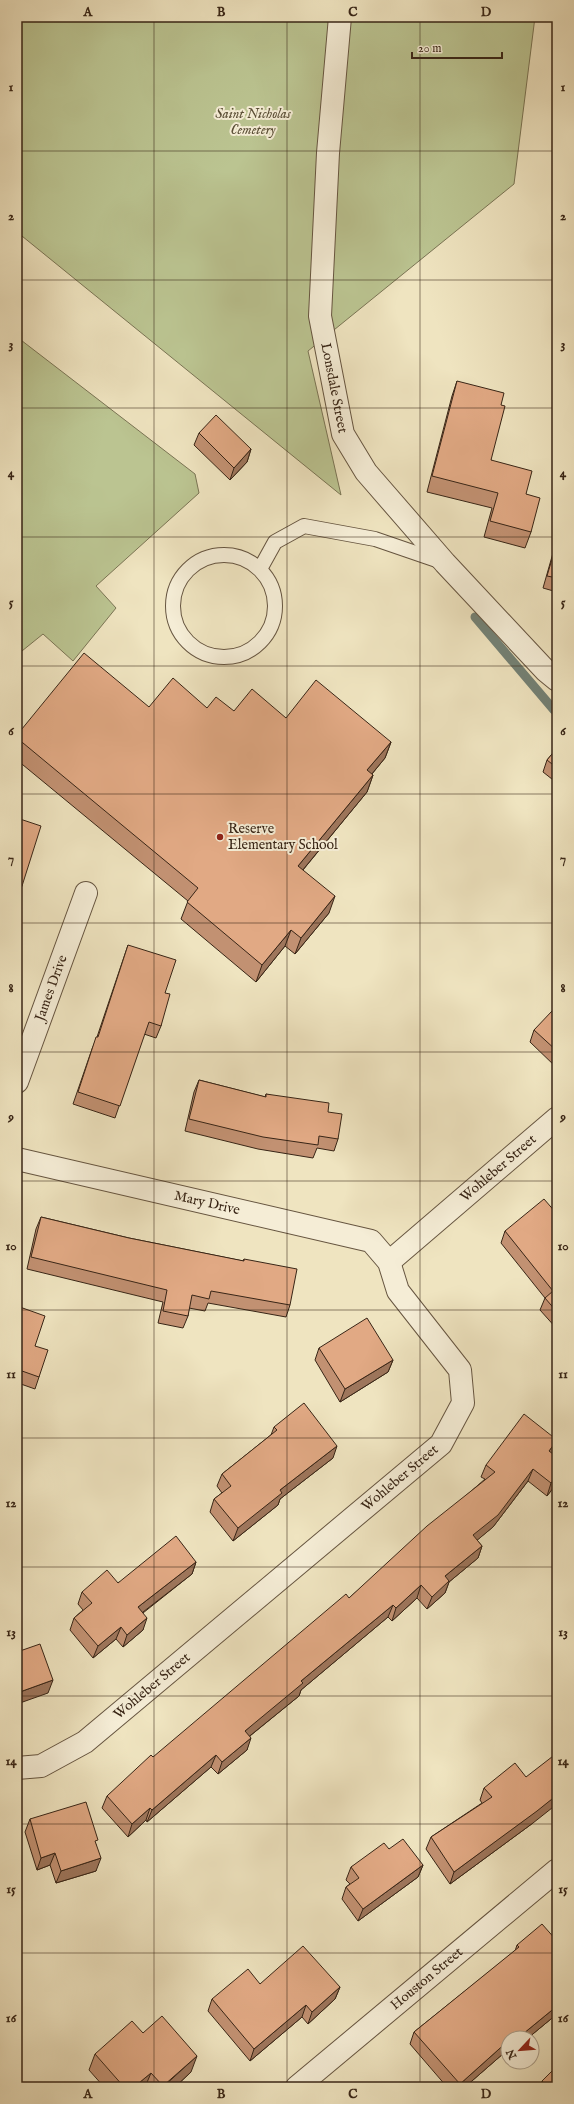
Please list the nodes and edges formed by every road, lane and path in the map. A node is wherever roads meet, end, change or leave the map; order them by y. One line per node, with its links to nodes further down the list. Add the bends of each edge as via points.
1 (340, 17): 2 (street, Lonsdale Street, via 328,153 320,316 343,434 366,472)
2 (445, 563): 3 (lane, via 375,539 304,526 275,542); 4 (street, Lonsdale Street)
3 (260, 569): 3 (lane, via 238,556 222,554 196,562 183,574 172,603 174,618 181,635 194,648 219,657 242,654 260,643 273,622 276,604 273,589)
4 (557, 680)
5 (86, 893): 6 (street, James Drive)
6 (17, 1082)
7 (556, 1121): 9 (street, Wohleber Street)
8 (17, 1159): 9 (street, Mary Drive, via 371,1241)
9 (389, 1262): 10 (street, Wohleber Street, via 398,1291 460,1370 464,1403 441,1444 85,1742 41,1766)
10 (17, 1768)
11 (557, 1870): 12 (street, Houston Street)
12 (297, 2087)

